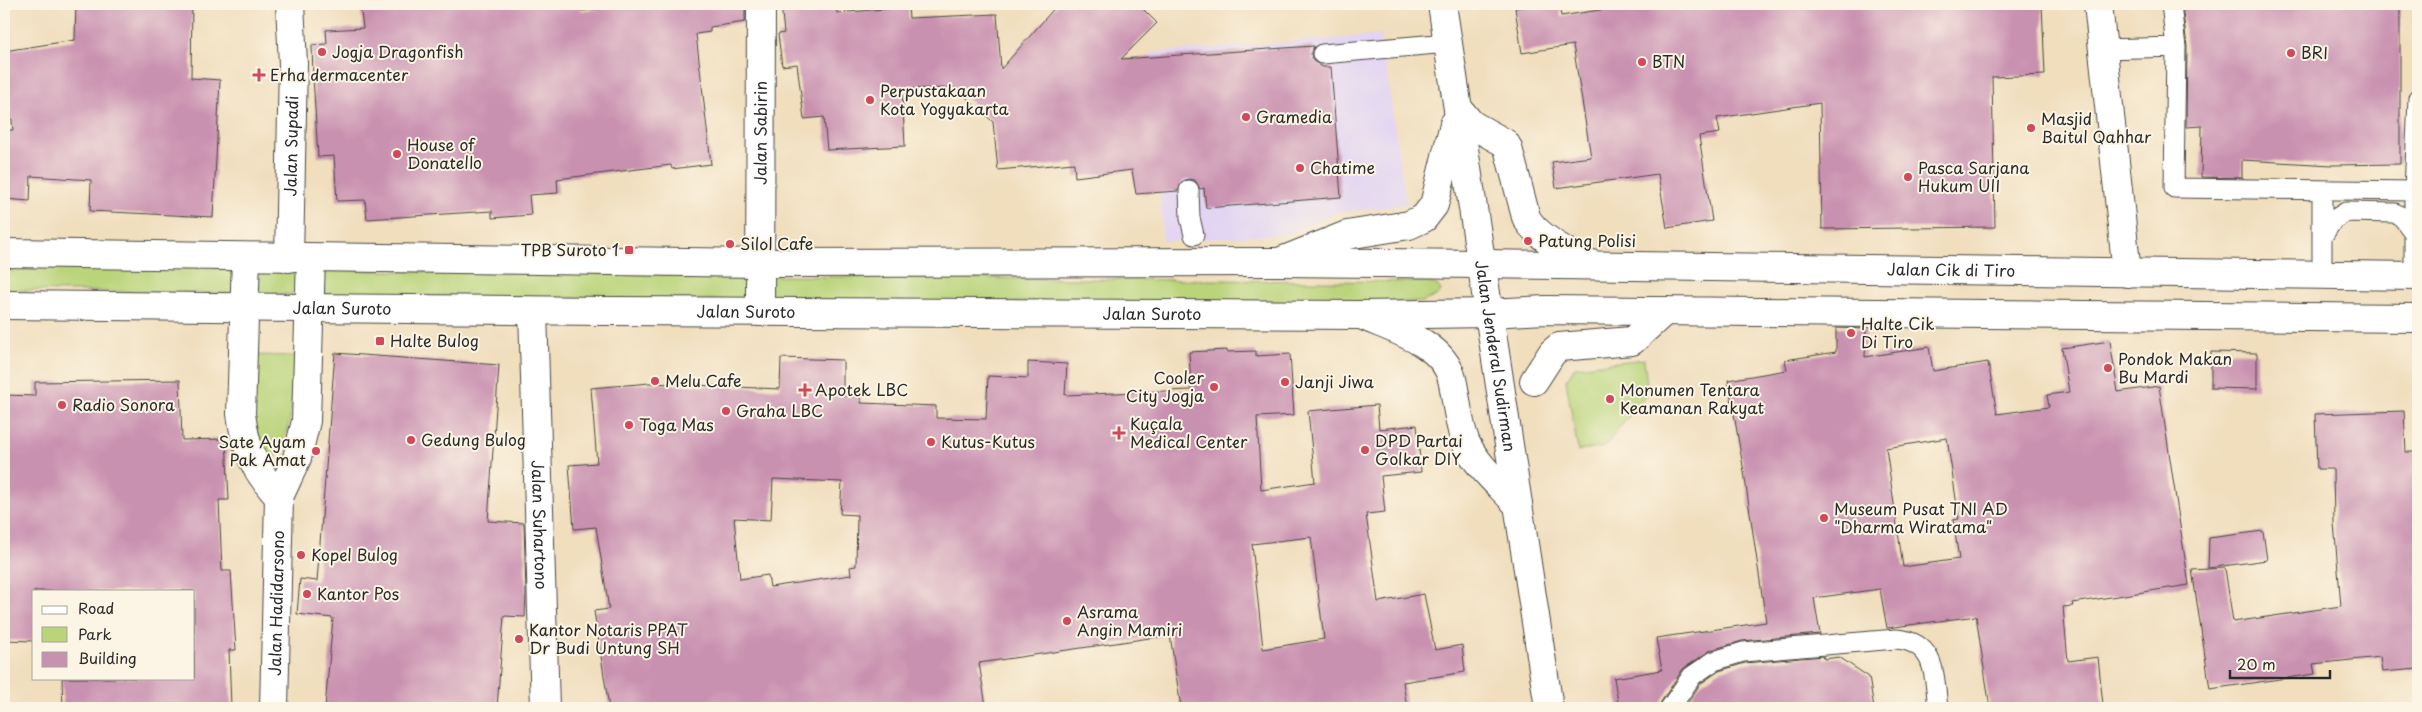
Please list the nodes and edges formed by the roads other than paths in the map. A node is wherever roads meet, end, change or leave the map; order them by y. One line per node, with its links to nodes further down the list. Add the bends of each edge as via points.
1 (290, 4): 20 (main road, Jalan Supadi)
2 (761, 4): 22 (main road, Jalan Sabirin)
3 (1442, 4): 6 (main road, Jalan Jenderal Sudirman)
4 (2098, 4): 8 (main road)
5 (2171, 4): 7 (lane)
6 (1448, 43): 9 (lane); 11 (main road, Jalan Jenderal Sudirman)
7 (2176, 47): 8 (lane); 13 (lane, via 2174,188)
8 (2103, 49): 25 (main road)
9 (1322, 54)
10 (2418, 98): 14 (lane)
11 (1458, 108): 21 (main road, via 1434,205 1424,218 1409,225 1347,235); 23 (main road, Jalan Jenderal Sudirman); 24 (main road, via 1478,129 1505,143 1530,225 1561,248)
12 (1189, 190): 16 (lane)
13 (2322, 191): 14 (lane); 17 (lane)
14 (2414, 191): 15 (lane)
15 (2414, 233): 17 (lane, via 2402,217 2395,214 2346,212 2333,220); 27 (lane)
16 (1194, 235)
17 (2322, 237): 26 (lane)
18 (4, 253): 19 (main road)
19 (246, 257): 20 (main road); 29 (main road)
20 (300, 258): 22 (main road); 30 (main road, Jalan Supadi)
21 (1279, 262): 22 (main road); 23 (main road)
22 (760, 263): 33 (main road, Jalan Sabirin)
23 (1482, 264): 24 (main road, Jalan Cik di Tiro); 34 (main road, Jalan Jenderal Sudirman)
24 (1597, 267): 25 (main road, Jalan Cik di Tiro)
25 (2127, 273): 26 (main road, Jalan Cik di Tiro); 36 (main road)
26 (2322, 275): 27 (main road, Jalan Cik di Tiro)
27 (2416, 276)
28 (4, 305): 29 (main road, Jalan Suroto)
29 (244, 307): 30 (main road, Jalan Suroto); 39 (main road, via 241,414 244,432 255,468)
30 (309, 308): 31 (main road, Jalan Suroto); 39 (main road, Jalan Hadidarsono, via 306,420 297,458)
31 (533, 311): 33 (main road, Jalan Suroto); 42 (main road, Jalan Suhartono)
32 (1665, 311): 34 (main road); 36 (main road); 38 (main road, via 1632,341 1560,347 1552,353)
33 (760, 312): 35 (main road, Jalan Suroto)
34 (1489, 313): 35 (main road, Jalan Suroto); 40 (main road, Jalan Jenderal Sudirman)
35 (1361, 315): 40 (main road, via 1412,337 1446,363 1465,441)
36 (2131, 316): 37 (main road)
37 (2418, 318)
38 (1534, 381)
39 (279, 497): 41 (main road, Jalan Hadidarsono)
40 (1518, 505): 43 (main road, Jalan Jenderal Sudirman)
41 (274, 708)
42 (545, 708)
43 (1549, 708)
44 (1670, 708): 45 (lane, via 1692,676 1714,661 1743,652 1896,639 1909,640 1928,655 1933,668)
45 (1938, 708)

